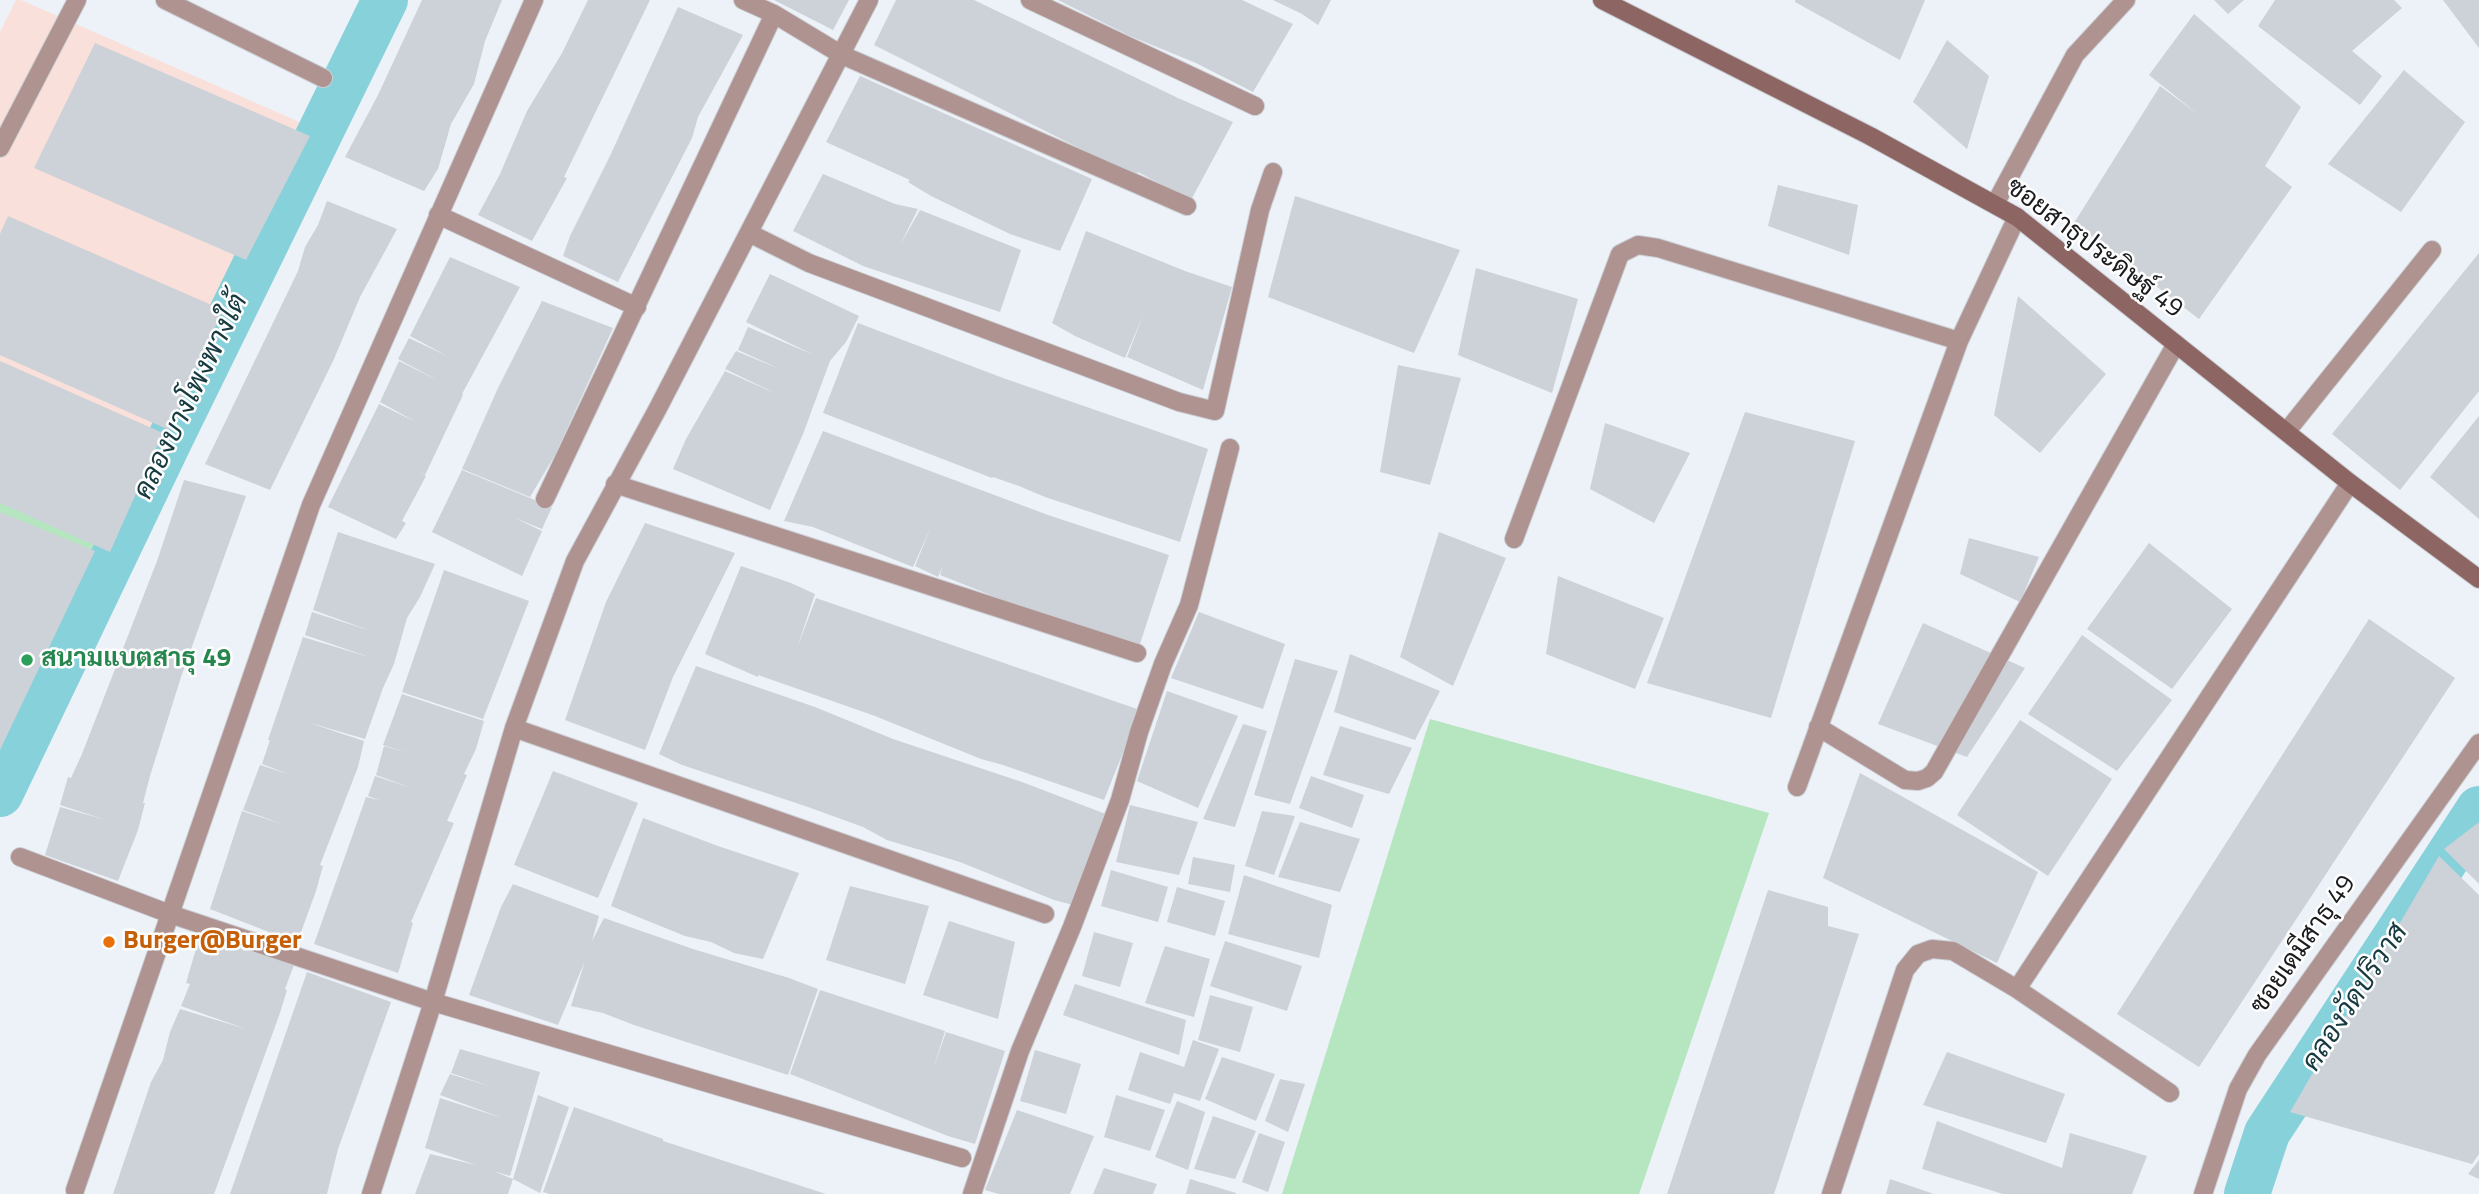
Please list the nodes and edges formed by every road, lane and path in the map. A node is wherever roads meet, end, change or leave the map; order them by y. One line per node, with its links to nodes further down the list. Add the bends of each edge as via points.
1 (77, 0): 13 (street)
2 (165, 0): 11 (street)
3 (534, 0): 17 (street)
4 (743, 0): 9 (street)
5 (869, 0): 10 (street)
6 (1030, 0): 12 (street)
7 (1602, 0): 15 (street, ซอยสาธุประดิษฐ์ 49)
8 (2126, 0): 15 (street, via 2075,55)
9 (774, 14): 10 (street); 21 (street)
10 (842, 55): 16 (street); 19 (street)
11 (323, 78)
12 (1255, 106)
13 (0, 148)
14 (1273, 172): 19 (street, via 1260,210 1215,411 822,268)
15 (1995, 204): 18 (street, ซอยสาธุประดิษฐ์ 49)
16 (1187, 206)
17 (438, 215): 21 (street); 37 (street, via 311,505)
18 (2017, 217): 22 (street); 23 (street, ซอยสาธุประดิษฐ์ 49)
19 (749, 233): 27 (street)
20 (2432, 250): 24 (street)
21 (637, 307): 28 (street)
22 (1959, 341): 29 (street, via 1638,245 1620,254); 32 (street)
23 (2176, 344): 24 (street, ซอยสาธุประดิษฐ์ 49); 32 (street, via 1934,772 1918,781 1905,780)
24 (2287, 431): 26 (street, ซอยสาธุประดิษฐ์ 49)
25 (1230, 447): 45 (street, via 1189,605 1163,664 1120,800 1072,928 1020,1051)
26 (2350, 483): 30 (street, ซอยสาธุประดิษฐ์ 49); 39 (street)
27 (615, 484): 31 (street); 33 (street, via 575,561)
28 (545, 499)
29 (1514, 539)
30 (2479, 579)
31 (1137, 653)
32 (1818, 727): 35 (street)
33 (514, 728): 38 (street); 40 (street)
34 (2479, 743): 47 (street, ซอยเดมีสาธุ 49, via 2258,1055 2238,1089)
35 (1797, 787)
36 (20, 857): 37 (street)
37 (170, 914): 40 (street); 43 (street)
38 (1045, 914)
39 (2017, 989): 41 (street); 46 (street, via 1947,949 1925,951 1910,962)
40 (433, 1002): 42 (street); 44 (street)
41 (2170, 1093)
42 (962, 1158)
43 (75, 1190)
44 (371, 1194)
45 (972, 1194)
46 (1832, 1194)
47 (2203, 1194)

